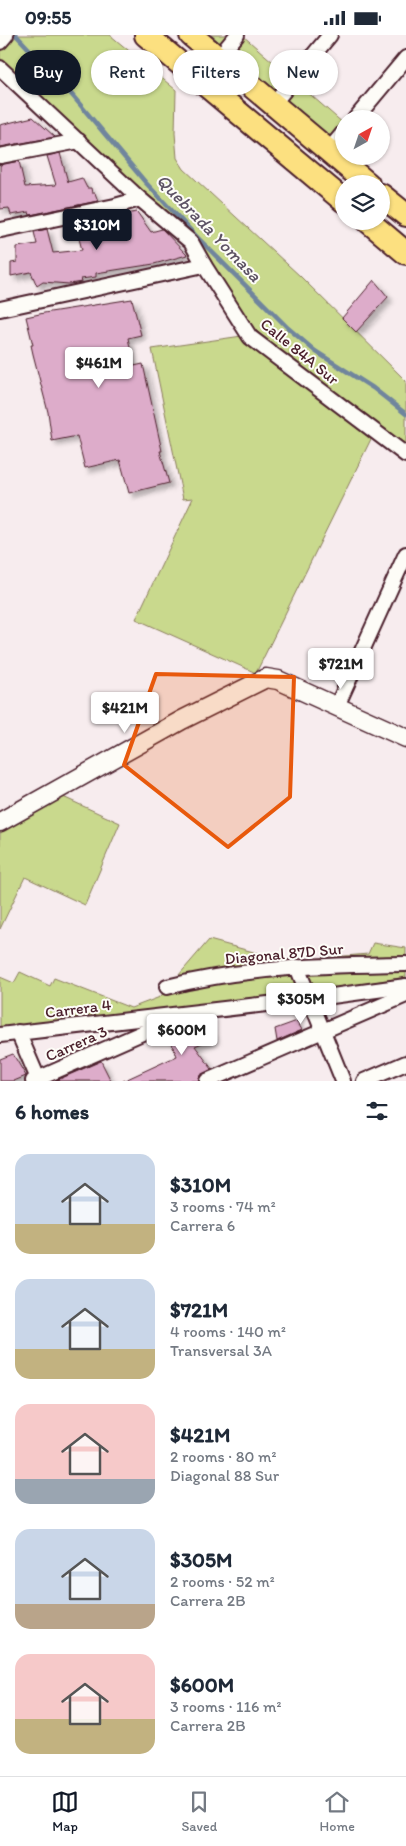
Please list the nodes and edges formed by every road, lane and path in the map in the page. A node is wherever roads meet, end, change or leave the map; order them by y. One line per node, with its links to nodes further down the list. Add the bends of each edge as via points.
1 (6, 35): 6 (street)
2 (146, 35): 19 (highway)
3 (191, 35): 7 (highway)
4 (237, 35): 8 (street)
5 (330, 35): 12 (street)
6 (0, 41)
7 (209, 50)
8 (225, 50)
9 (406, 58): 13 (street)
10 (0, 69): 14 (street, Calle 84A Sur)
11 (259, 92): 12 (highway)
12 (273, 104): 16 (highway)
13 (363, 110)
14 (79, 141): 17 (street); 20 (street, Calle 84A Sur)
15 (335, 143): 16 (street)
16 (329, 151): 18 (highway)
17 (0, 156)
18 (357, 175)
19 (335, 193)
20 (140, 199): 23 (street); 26 (street, Calle 84A Sur, via 191,242)
21 (390, 202): 22 (highway)
22 (406, 215)
23 (1, 230)
24 (379, 230): 25 (highway)
25 (406, 253)
26 (204, 265): 27 (street); 28 (street, Calle 84A Sur, via 250,337)
27 (0, 309)
28 (406, 455)
29 (406, 555): 30 (street)
30 (337, 706): 31 (street); 32 (street, via 278,680 266,678 182,720)
31 (406, 738)
32 (0, 822)
33 (406, 964): 34 (street, Diagonal 87D Sur)
34 (297, 967): 36 (street, Diagonal 87D Sur, via 203,977); 38 (street)
35 (406, 986): 38 (street)
36 (167, 987)
37 (406, 995): 40 (street)
38 (310, 999): 39 (street, Carrera 4); 40 (street)
39 (189, 1013): 41 (street, Carrera 4); 44 (street, Carrera 3)
40 (322, 1031): 45 (street); 46 (street)
41 (18, 1032): 42 (street, Carrera 4); 44 (street)
42 (0, 1035)
43 (406, 1063): 47 (street)
44 (36, 1080)
45 (207, 1081)
46 (343, 1081)
47 (364, 1081)

